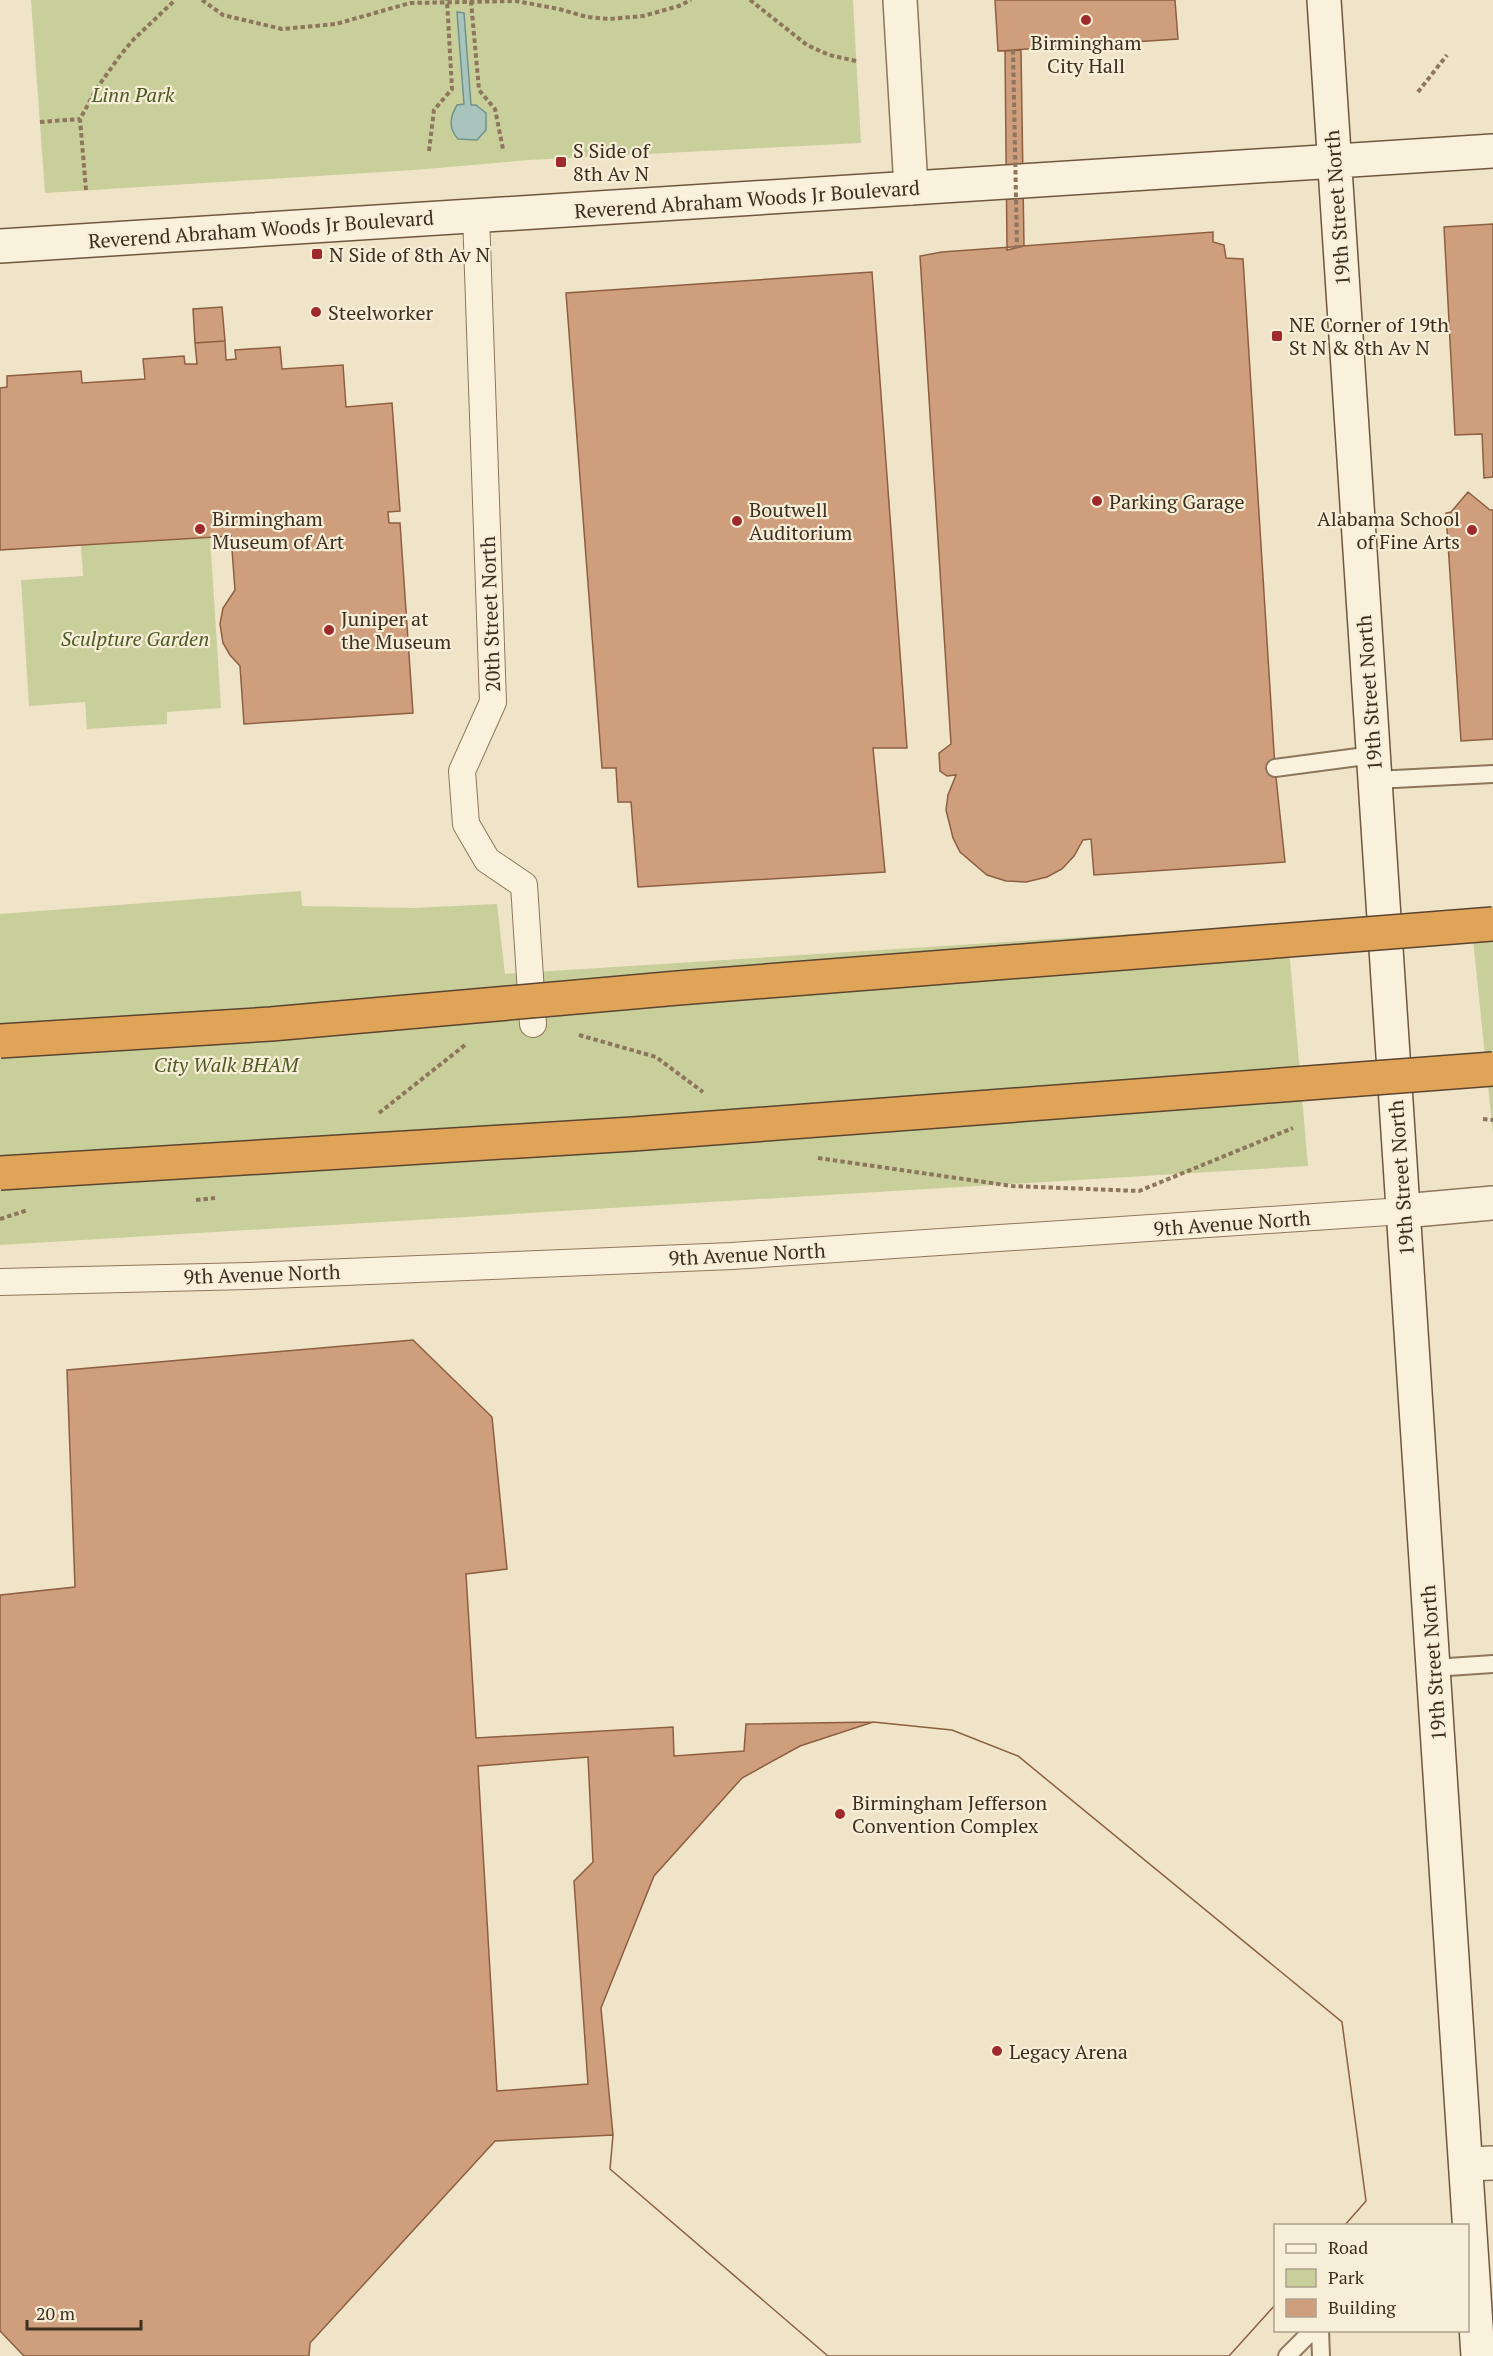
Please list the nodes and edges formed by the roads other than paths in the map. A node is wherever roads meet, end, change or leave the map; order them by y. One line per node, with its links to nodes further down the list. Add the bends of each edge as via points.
1 (900, 0): 5 (main road)
2 (1324, 0): 4 (main road, 19th Street North)
3 (1493, 151): 4 (main road, Reverend Abraham Woods Jr Boulevard)
4 (1334, 161): 5 (main road, Reverend Abraham Woods Jr Boulevard); 9 (main road, 19th Street North)
5 (911, 188): 6 (main road, Reverend Abraham Woods Jr Boulevard)
6 (476, 215): 7 (main road, Reverend Abraham Woods Jr Boulevard); 12 (street, 20th Street North, via 493,702 462,771 466,824 487,860 524,885)
7 (0, 246)
8 (1275, 768): 9 (lane)
9 (1374, 768): 10 (lane); 17 (main road, 19th Street North)
10 (1493, 774)
11 (1493, 924): 13 (highway, bridge, via 272,1024)
12 (532, 1024)
13 (0, 1041)
14 (1493, 1069): 15 (highway, bridge, via 644,1133)
15 (0, 1173)
16 (1493, 1203): 17 (main road, 9th Avenue North)
17 (1403, 1211): 18 (street, 9th Avenue North, via 732,1256); 20 (main road, 19th Street North)
18 (0, 1282)
19 (1493, 1664): 20 (lane)
20 (1433, 1668): 21 (main road, 19th Street North)
21 (1479, 2164): 22 (main road, 19th Street North)
22 (1471, 2304): 27 (main road, 19th Street North)
23 (1312, 2332): 25 (lane)
24 (1320, 2332): 26 (lane)
25 (1287, 2356)
26 (1321, 2356)
27 (1478, 2356)

